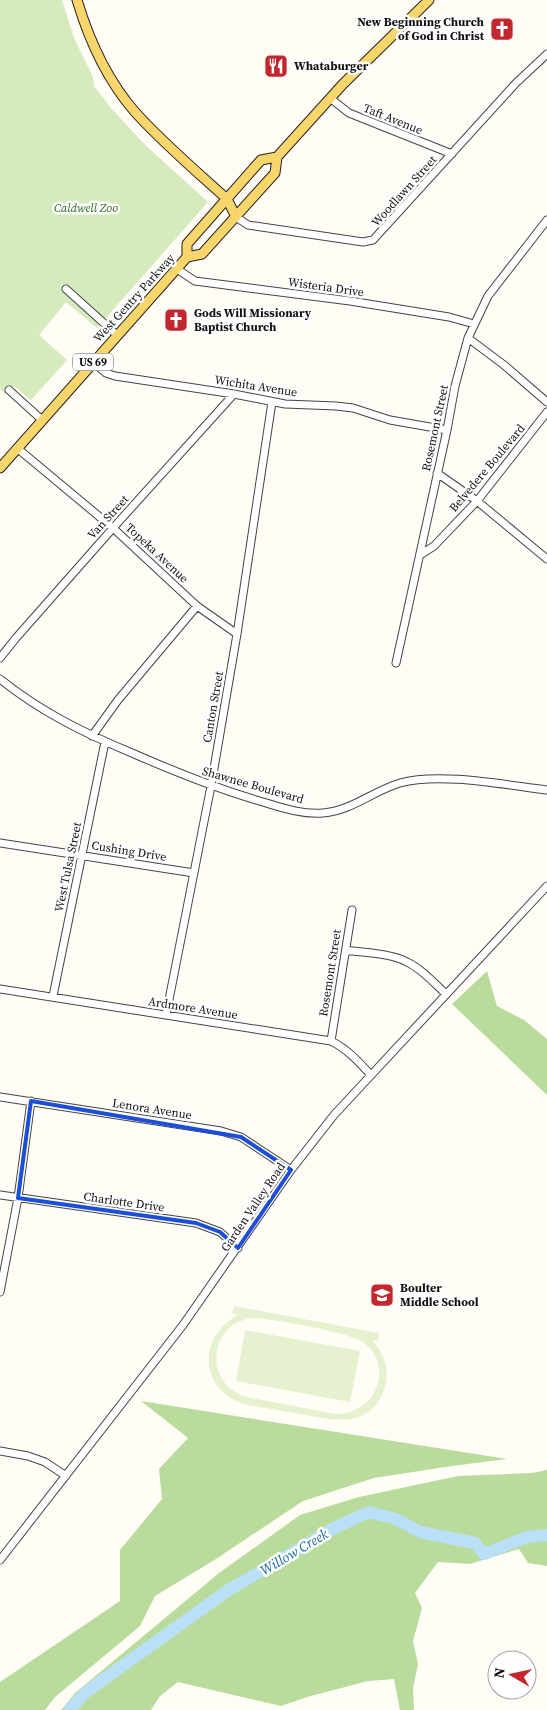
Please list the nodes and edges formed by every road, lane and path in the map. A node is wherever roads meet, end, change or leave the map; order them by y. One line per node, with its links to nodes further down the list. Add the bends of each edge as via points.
1 (77, 0): 7 (main road, via 98,55 134,111)
2 (429, 0): 4 (main road, West Gentry Parkway / US 69)
3 (547, 54): 5 (street, Woodlawn Street, via 516,83)
4 (330, 98): 5 (street, Taft Avenue, via 349,113); 6 (main road, West Gentry Parkway / US 69)
5 (452, 154): 8 (street, Woodlawn Street, via 370,241 248,225)
6 (277, 157): 7 (main road, West Gentry Parkway / US 69, via 261,160); 8 (main road, West Gentry Parkway / US 69, via 274,173)
7 (227, 199): 8 (main road); 10 (main road, West Gentry Parkway / US 69, via 187,244)
8 (236, 216): 10 (main road, West Gentry Parkway / US 69, via 202,254)
9 (547, 220): 13 (street, Rosemont Street, via 488,296)
10 (187, 257): 11 (main road, West Gentry Parkway / US 69)
11 (177, 269): 13 (street, Wisteria Drive, via 195,281 350,301); 14 (main road, West Gentry Parkway / US 69)
12 (66, 289): 14 (street)
13 (474, 324): 15 (street, Rosemont Street)
14 (117, 336): 16 (main road, West Gentry Parkway / US 69)
15 (468, 338): 20 (street); 23 (street, Rosemont Street)
16 (93, 362): 18 (street, Wichita Avenue, via 112,376); 22 (main road, West Gentry Parkway / US 69)
17 (9, 390): 22 (street)
18 (234, 394): 19 (street, Wichita Avenue); 28 (street, Van Street)
19 (272, 402): 23 (street, Wichita Avenue, via 353,408 390,420); 32 (street, Canton Street)
20 (547, 402)
21 (547, 412): 27 (street, Belvedere Boulevard)
22 (42, 420): 24 (main road, West Gentry Parkway / US 69)
23 (447, 430): 26 (street, Rosemont Street)
24 (17, 448): 25 (main road, West Gentry Parkway / US 69); 28 (street, Topeka Avenue)
25 (0, 468)
26 (437, 473): 27 (street); 29 (street, Rosemont Street)
27 (477, 501): 29 (street, Belvedere Boulevard, via 434,546); 30 (street)
28 (113, 528): 31 (street, Topeka Avenue); 33 (street, Van Street)
29 (420, 555): 34 (street, Rosemont Street)
30 (547, 559)
31 (197, 606): 32 (street, Topeka Avenue); 36 (street)
32 (237, 634): 38 (street, Canton Street)
33 (0, 658)
34 (396, 663)
35 (0, 679): 36 (street, Shawnee Boulevard, via 47,713)
36 (92, 736): 37 (street, Shawnee Boulevard)
37 (105, 742): 38 (street, Shawnee Boulevard); 41 (street, West Tulsa Street)
38 (211, 786): 39 (street, Shawnee Boulevard, via 304,813 322,813 352,806 384,789 420,779); 42 (street, Canton Street)
39 (547, 790)
40 (0, 843): 41 (street, Cushing Drive)
41 (82, 855): 42 (street, Cushing Drive); 48 (street, West Tulsa Street)
42 (194, 873): 49 (street, Canton Street)
43 (547, 886): 47 (street, Garden Valley Road)
44 (352, 910): 45 (street, Rosemont Street)
45 (346, 950): 47 (street, via 400,958 420,970); 50 (street, Rosemont Street)
46 (0, 989): 48 (street, Ardmore Avenue)
47 (446, 994): 51 (street, Garden Valley Road)
48 (53, 996): 49 (street, Ardmore Avenue)
49 (166, 1015): 50 (street, Ardmore Avenue)
50 (331, 1041): 51 (street, Ardmore Avenue, via 355,1057)
51 (370, 1074): 54 (street, Garden Valley Road)
52 (0, 1097): 53 (street, Lenora Avenue)
53 (31, 1101): 54 (street, Lenora Avenue, via 221,1131 241,1137); 56 (street)
54 (291, 1170): 57 (street, Garden Valley Road)
55 (0, 1195): 56 (street, Charlotte Drive)
56 (18, 1198): 57 (street, Charlotte Drive, via 196,1223 220,1232); 58 (street)
57 (238, 1248): 60 (street, Garden Valley Road)
58 (0, 1292)
59 (0, 1451): 60 (street, via 46,1462)
60 (66, 1476): 61 (street, Garden Valley Road)
61 (0, 1560)

